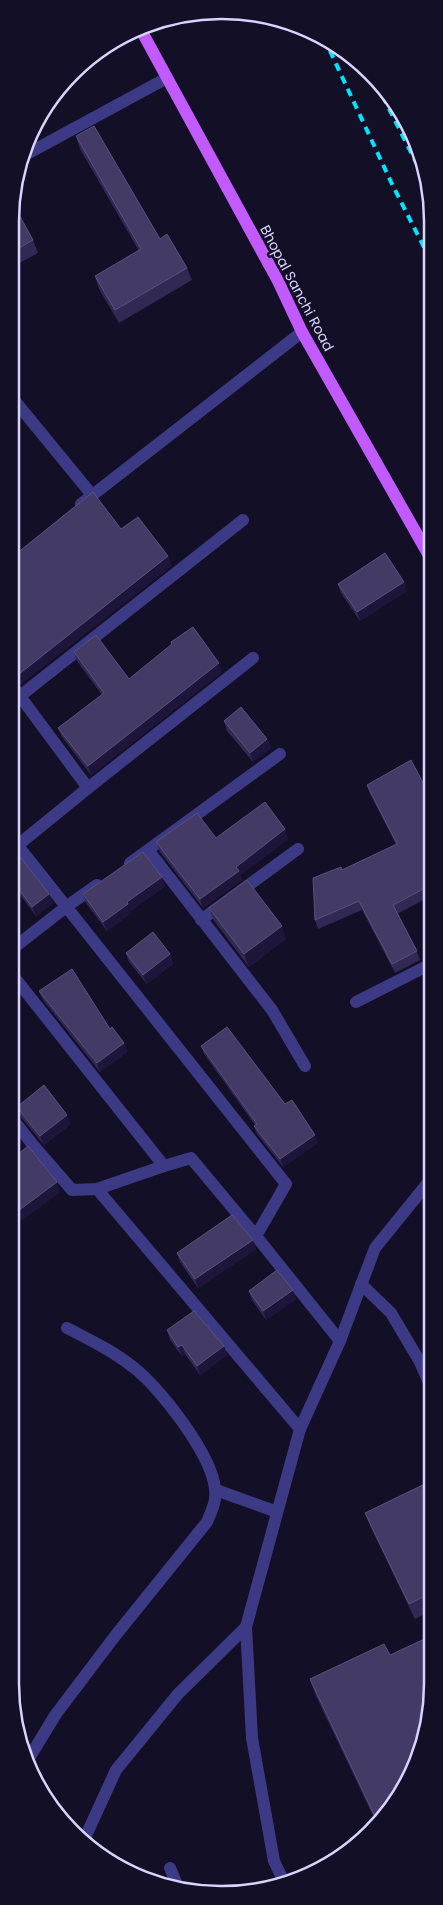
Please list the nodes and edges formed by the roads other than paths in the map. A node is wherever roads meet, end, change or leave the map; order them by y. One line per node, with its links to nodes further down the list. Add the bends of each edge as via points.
1 (143, 34): 2 (main road, Bhopal Sanchi Road)
2 (167, 78): 3 (street); 4 (main road, Bhopal Sanchi Road, via 278,281)
3 (32, 151)
4 (302, 332): 6 (street); 9 (main road, Bhopal Sanchi Road)
5 (19, 405): 6 (street)
6 (92, 495): 7 (street)
7 (70, 513)
8 (243, 520): 11 (street)
9 (424, 547)
10 (253, 658): 13 (street)
11 (20, 696): 13 (street)
12 (280, 754): 17 (street)
13 (88, 788): 14 (street)
14 (19, 838)
15 (19, 846): 20 (street)
16 (298, 849): 21 (street)
17 (148, 850): 18 (street); 21 (street)
18 (123, 867)
19 (107, 879): 20 (street)
20 (66, 907): 22 (street); 31 (street, via 286,1184)
21 (201, 920): 26 (street, via 272,1010)
22 (19, 944)
23 (424, 968): 25 (street)
24 (19, 982): 28 (street)
25 (356, 1002)
26 (305, 1066)
27 (19, 1131): 30 (street, via 29,1148 72,1190)
28 (164, 1166): 30 (street); 31 (street, via 191,1158)
29 (424, 1188): 32 (street, via 375,1248)
30 (97, 1189): 36 (street)
31 (256, 1236): 34 (street)
32 (361, 1284): 34 (street); 35 (street, via 391,1313)
33 (67, 1328): 37 (street, via 118,1356 153,1384 203,1455)
34 (340, 1341): 36 (street)
35 (424, 1371)
36 (300, 1429): 38 (street)
37 (216, 1490): 38 (street); 40 (street, via 207,1522 115,1636 56,1714)
38 (277, 1512): 39 (street)
39 (246, 1627): 41 (street, via 178,1694 116,1770); 43 (street, via 252,1738 274,1861)
40 (32, 1754)
41 (86, 1835)
42 (170, 1868): 44 (street)
43 (282, 1877)
44 (175, 1880)

